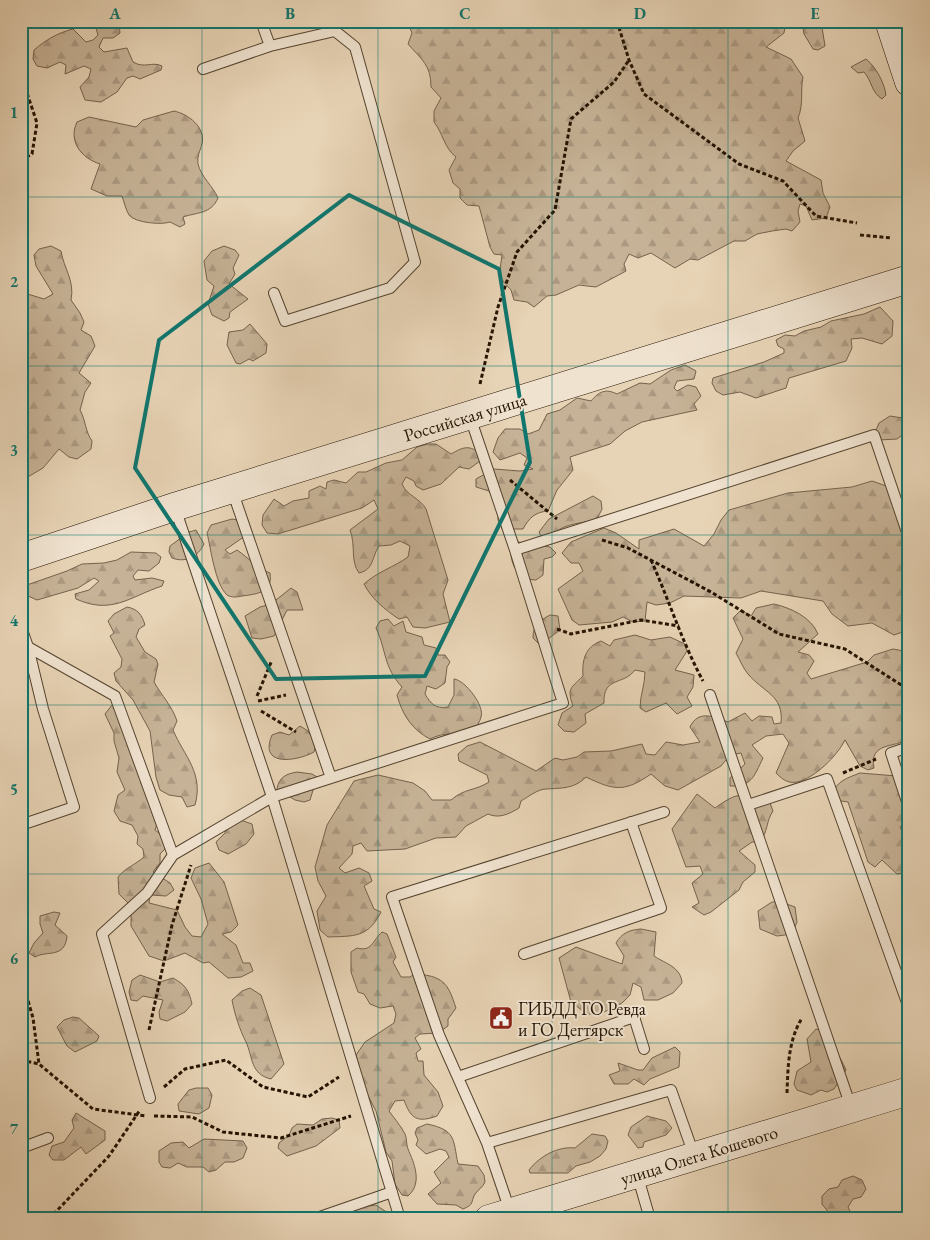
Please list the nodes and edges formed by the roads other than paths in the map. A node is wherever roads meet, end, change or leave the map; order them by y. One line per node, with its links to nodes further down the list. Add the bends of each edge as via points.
1 (261, 21): 3 (lane)
2 (889, 21): 5 (main road)
3 (270, 46): 4 (lane); 7 (lane, via 335,32 355,47 415,262 390,288 284,321)
4 (203, 69)
5 (909, 82)
6 (909, 279): 8 (main road, Российская улица)
7 (274, 293)
8 (469, 416): 9 (main road, Российская улица); 12 (lane)
9 (232, 490): 10 (main road, Российская улица); 18 (lane)
10 (174, 508): 13 (main road, Российская улица); 19 (lane)
11 (909, 538): 12 (lane, via 874,434)
12 (515, 550): 18 (lane, via 563,703)
13 (21, 558)
14 (21, 627): 15 (lane)
15 (24, 648): 24 (lane, via 74,807); 25 (lane, via 115,696)
16 (710, 694): 20 (lane)
17 (909, 747): 21 (lane, via 891,753)
18 (331, 778): 19 (lane)
19 (272, 797): 25 (lane); 38 (lane)
20 (748, 805): 27 (lane, via 827,779); 32 (lane)
21 (909, 808)
22 (664, 812): 23 (lane)
23 (632, 822): 26 (lane, via 661,908); 29 (lane, via 392,897 439,1036)
24 (21, 825)
25 (173, 856): 31 (lane, via 147,893 102,934)
26 (524, 954)
27 (909, 1008)
28 (644, 1049): 29 (lane, via 634,1017)
29 (458, 1077): 34 (lane)
30 (909, 1091): 32 (main road, улица Олега Кошевого)
31 (150, 1098)
32 (852, 1108): 36 (main road, улица Олега Кошевого)
33 (48, 1138): 35 (lane)
34 (487, 1143): 36 (lane, via 671,1090); 39 (lane)
35 (21, 1148)
36 (694, 1156): 37 (main road, улица Олега Кошевого)
37 (637, 1174): 39 (main road, улица Олега Кошевого); 42 (lane)
38 (392, 1192): 40 (lane); 41 (lane)
39 (510, 1215)
40 (314, 1219)
41 (400, 1219)
42 (650, 1219)

